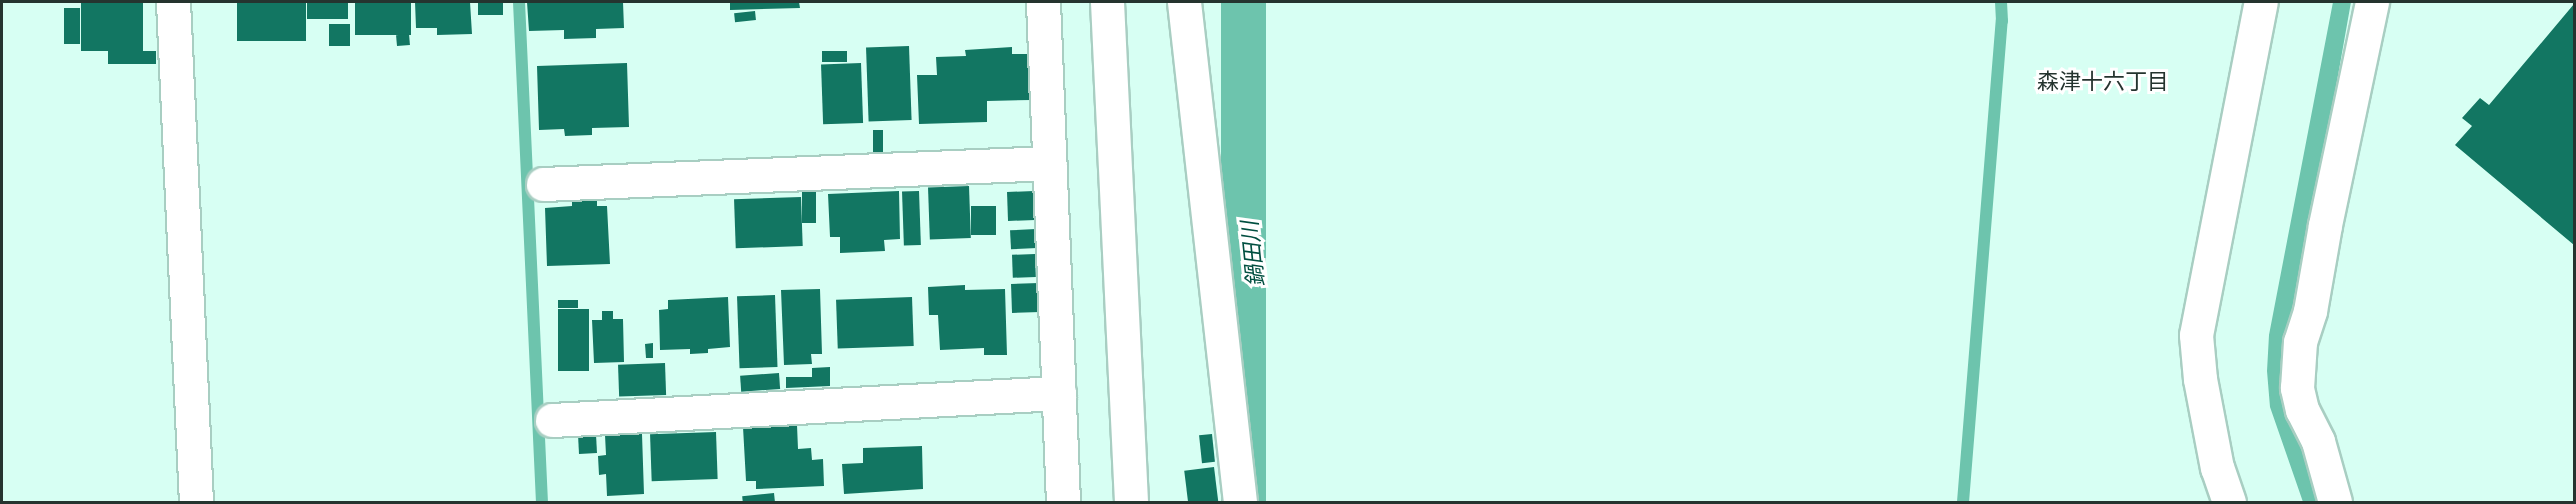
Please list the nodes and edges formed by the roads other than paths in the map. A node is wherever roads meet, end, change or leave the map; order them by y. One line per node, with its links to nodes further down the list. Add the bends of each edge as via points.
1 (173, 2): 11 (street)
2 (1043, 2): 7 (street)
3 (1107, 2): 13 (street)
4 (1184, 2): 14 (street)
5 (2261, 2): 15 (street, via 2196,335 2217,468)
6 (2372, 2): 16 (street, via 2310,311 2300,342 2296,388 2318,441)
7 (1050, 163): 8 (street); 9 (street)
8 (543, 184)
9 (1059, 393): 10 (street); 12 (street)
10 (552, 420)
11 (196, 502)
12 (1063, 502)
13 (1131, 502)
14 (1240, 502)
15 (2229, 502)
16 (2335, 502)

